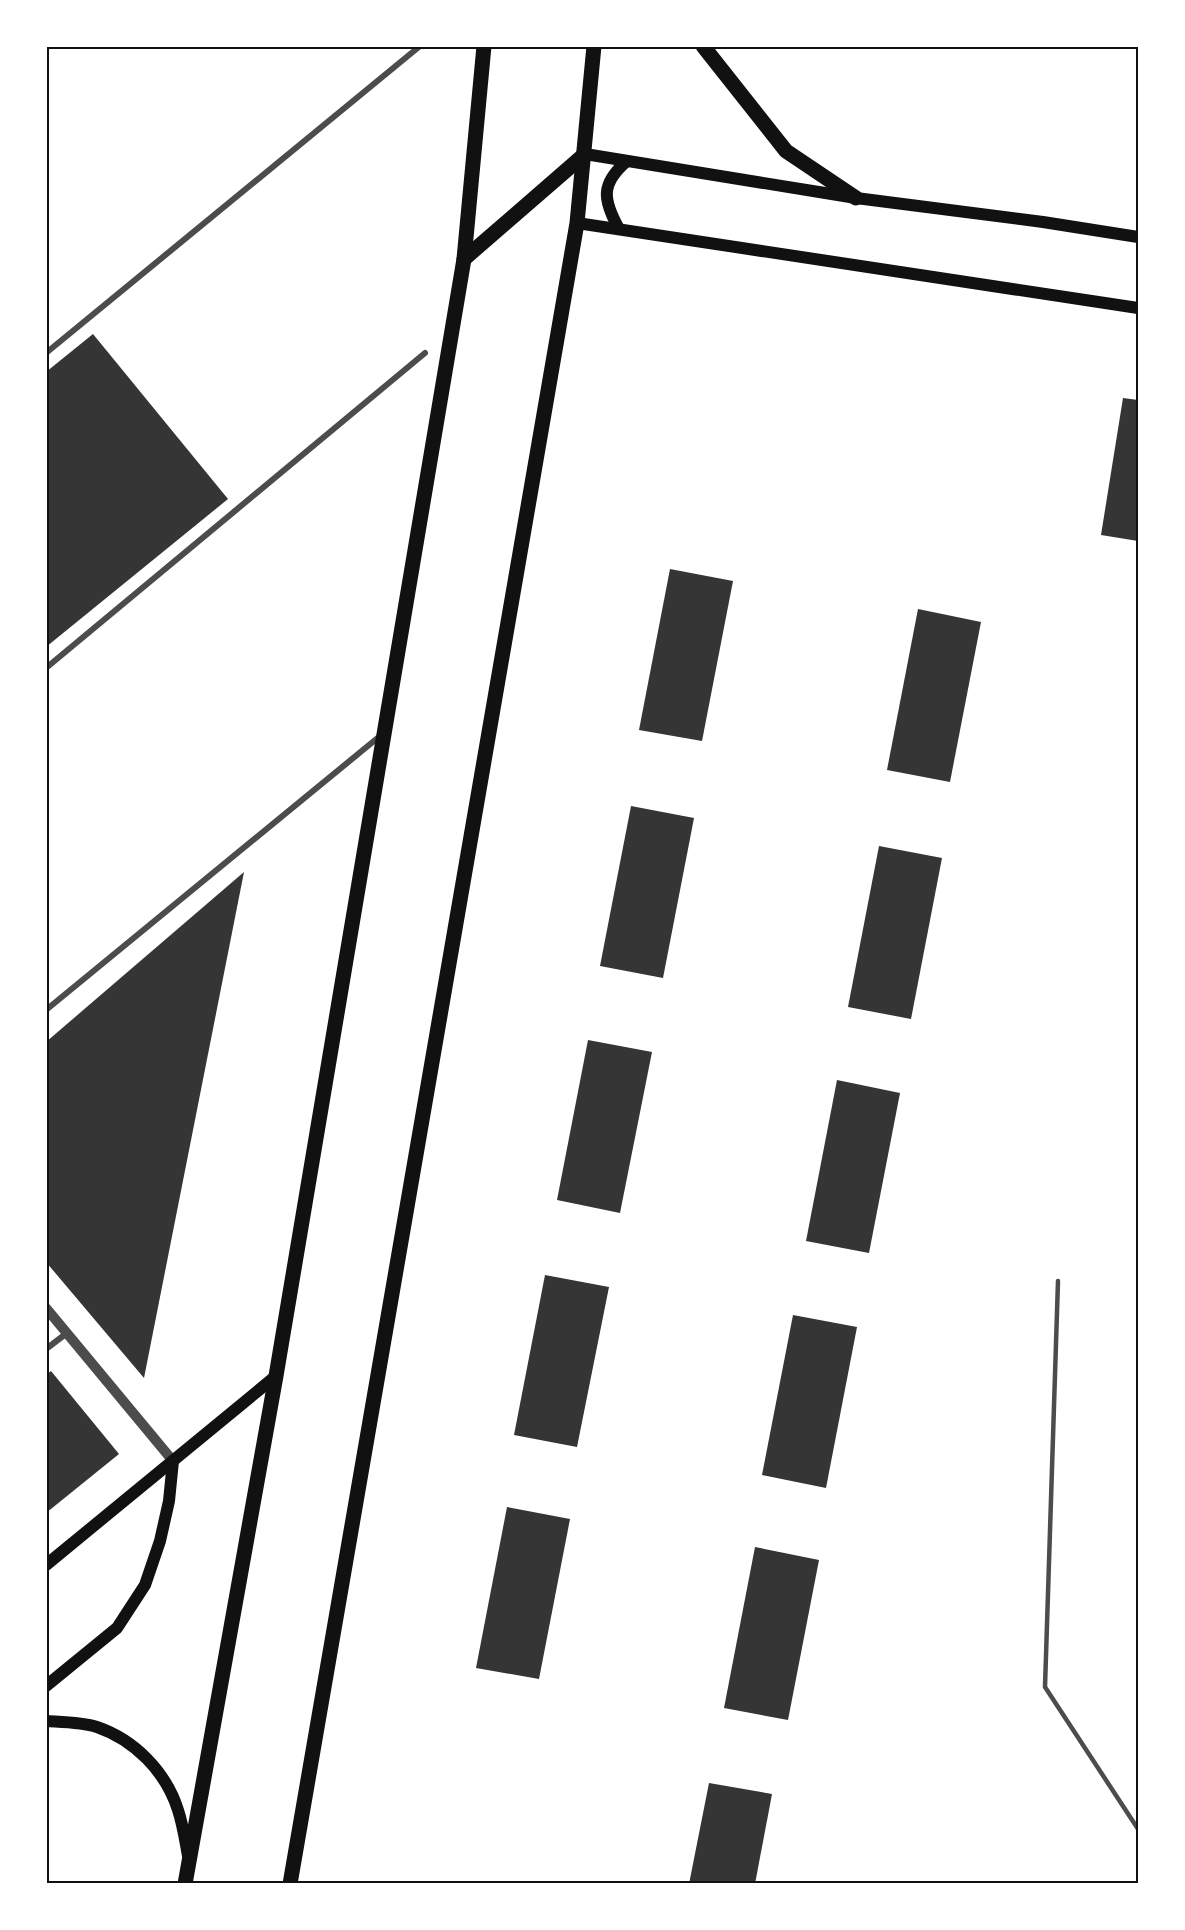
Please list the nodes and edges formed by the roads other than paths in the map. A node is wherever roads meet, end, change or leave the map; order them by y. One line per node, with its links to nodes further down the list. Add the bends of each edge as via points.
1 (420, 46): 13 (street)
2 (484, 46): 11 (main road)
3 (594, 46): 5 (main road)
4 (703, 46): 7 (main road, via 786,151)
5 (585, 154): 6 (main road); 8 (main road); 11 (main road)
6 (627, 161): 7 (main road); 9 (main road, via 613,173 607,191 608,209)
7 (856, 198): 10 (main road)
8 (577, 223): 9 (main road); 30 (main road)
9 (619, 229): 12 (main road)
10 (1138, 237)
11 (464, 259): 16 (main road)
12 (1138, 308)
13 (46, 353)
14 (426, 353): 15 (street)
15 (46, 668)
16 (385, 732): 17 (street); 22 (main road)
17 (46, 1010)
18 (1058, 1281): 27 (lane, via 1044,1688)
19 (46, 1308): 20 (street)
20 (67, 1333): 21 (street); 23 (street)
21 (46, 1349)
22 (276, 1376): 23 (main road); 28 (main road)
23 (172, 1461): 24 (main road); 25 (main road, via 169,1501 145,1585 117,1628)
24 (46, 1565)
25 (46, 1686)
26 (46, 1721): 28 (main road, via 95,1726 133,1745 153,1766 178,1808)
27 (1138, 1829)
28 (189, 1860): 29 (main road)
29 (184, 1884)
30 (290, 1884)

